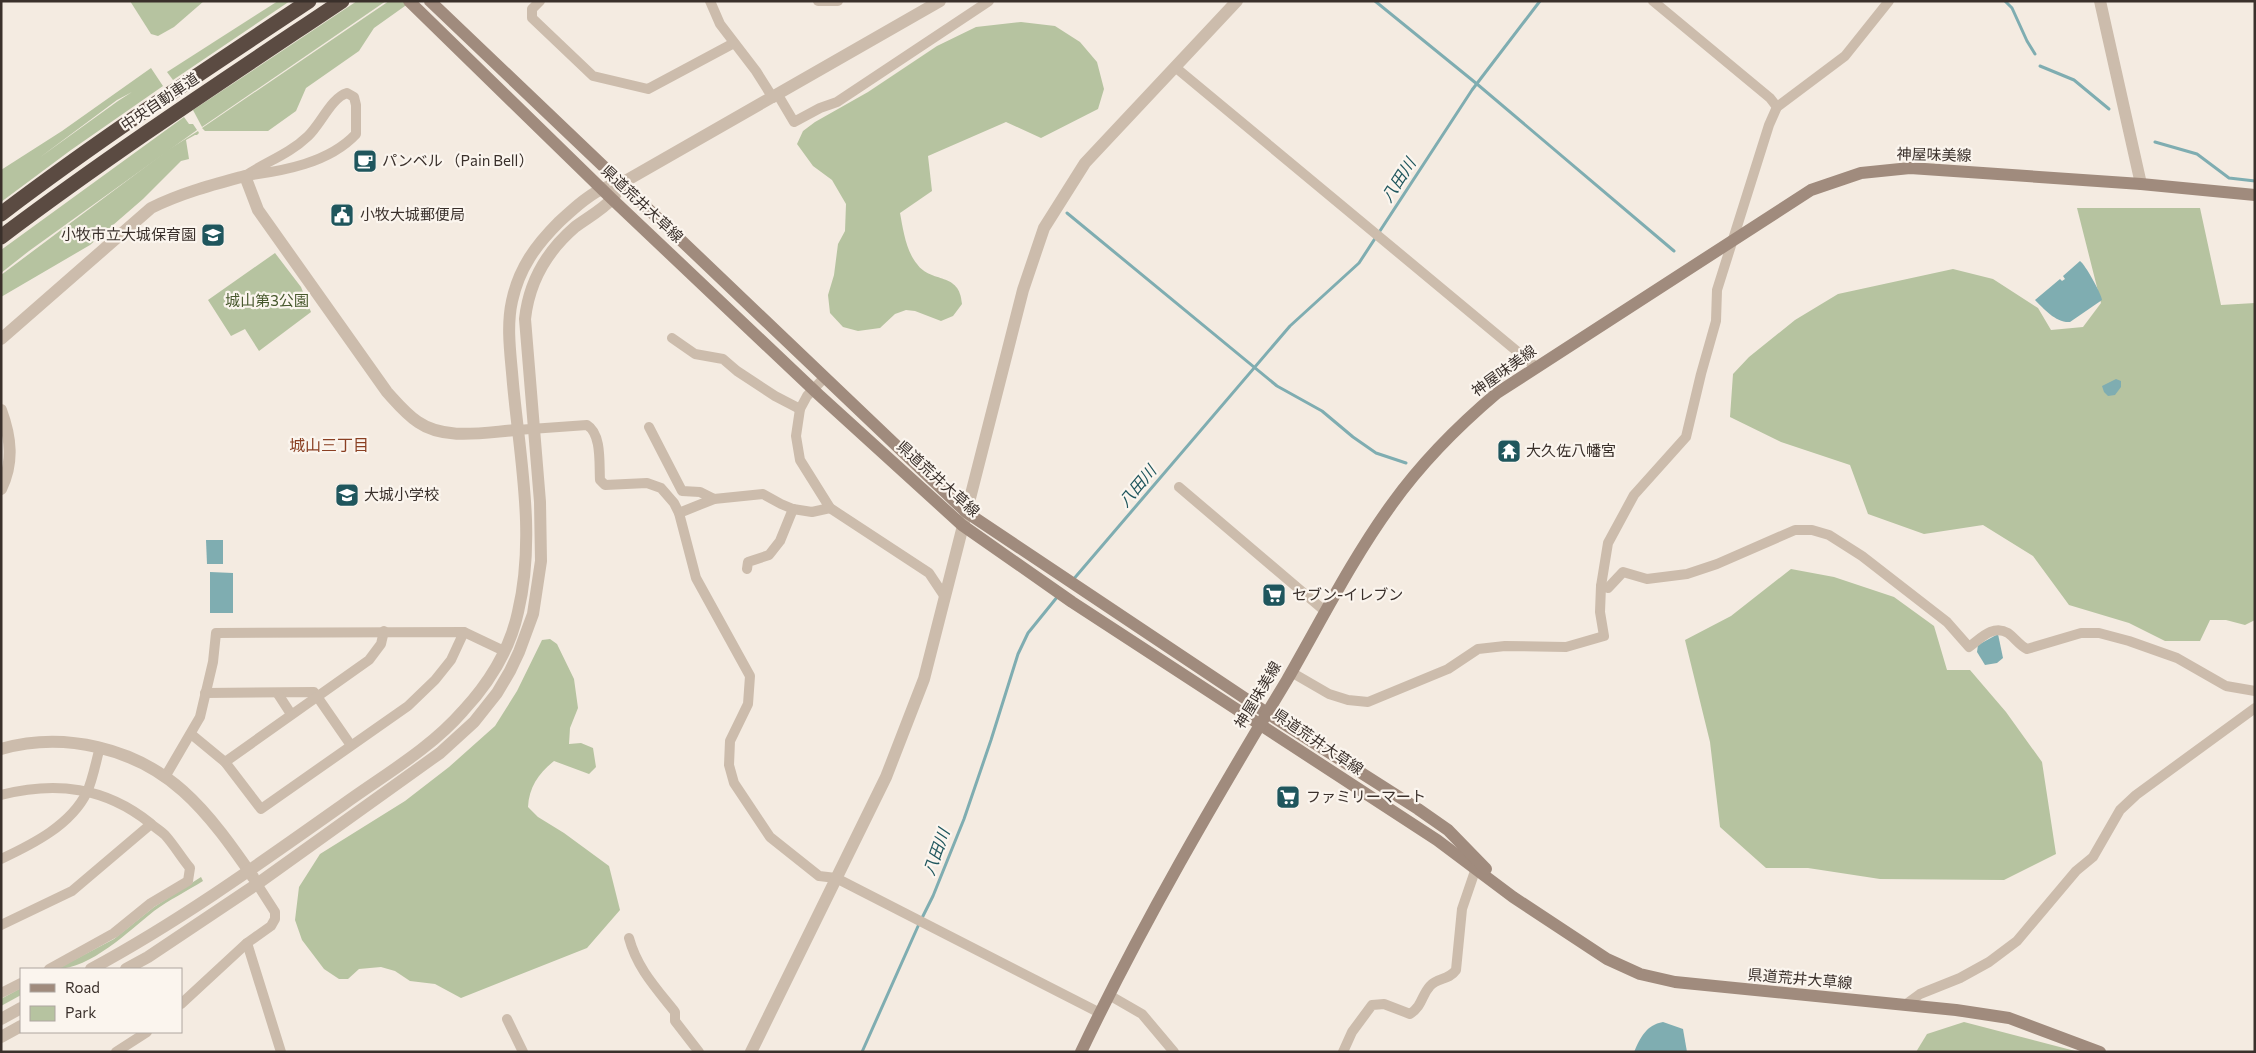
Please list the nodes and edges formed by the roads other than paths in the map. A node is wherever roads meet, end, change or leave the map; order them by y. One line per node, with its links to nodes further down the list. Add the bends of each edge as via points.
1 (309, 1): 25 (highway, 中央自動車道)
2 (342, 1): 26 (highway, 中央自動車道, via 161,123)
3 (408, 1): 22 (main road, 県道荒井大草線)
4 (430, 1): 20 (main road, 県道荒井大草線)
5 (540, 1): 15 (street, via 532,9 532,18 593,76 648,89)
6 (710, 1): 15 (street, via 720,24)
7 (818, 1): 8 (street)
8 (838, 1)
9 (940, 1): 17 (street)
10 (989, 1): 17 (street, via 837,102 794,122)
11 (1237, 1): 16 (street)
12 (1653, 1): 18 (street)
13 (1889, 1): 18 (street, via 1845,56)
14 (2100, 1): 21 (street)
15 (734, 43): 17 (street)
16 (1175, 67): 30 (street); 43 (street, via 1085,163 1044,228 1022,290)
17 (776, 97): 20 (street)
18 (1777, 107): 27 (street)
19 (245, 176): 19 (street, via 322,158 342,147 356,134 354,97 347,93 340,96 308,136 286,154 262,164); 29 (street, via 195,189 151,208); 37 (street, via 258,210 387,392 408,415 435,431 453,434)
20 (622, 183): 22 (street); 24 (street); 31 (main road, 県道荒井大草線)
21 (2141, 184): 23 (main road, 神屋味美線); 27 (main road, 神屋味美線, via 1910,168 1861,173 1812,190)
22 (601, 188): 24 (main road, 県道荒井大草線); 37 (street, via 544,237 520,272 510,320)
23 (2255, 195)
24 (612, 199): 32 (main road, 県道荒井大草線); 36 (street, via 554,247 533,283 525,319)
25 (1, 214)
26 (1, 237)
27 (1734, 239): 30 (main road, 神屋味美線); 47 (street, via 1717,290 1716,321 1686,438 1634,495 1608,544)
28 (672, 338): 33 (street, via 695,354 723,360)
29 (1, 339)
30 (1536, 367): 49 (main road, 神屋味美線, via 1462,422 1421,467 1382,518)
31 (824, 378): 32 (street); 43 (main road, 県道荒井大草線)
32 (814, 389): 33 (street); 45 (main road, 県道荒井大草線)
33 (800, 409): 41 (street, via 796,436 800,460)
34 (1, 410): 39 (street, via 10,450 7,476)
35 (649, 427): 40 (street, via 682,491 700,492)
36 (533, 428): 37 (street); 44 (street, via 580,424 590,427 599,454 600,480 606,485 647,483 661,488); 74 (street, via 542,544 540,575 528,628 497,693 474,722 440,753)
37 (517, 430): 52 (street, via 526,503 526,560 518,613)
38 (1179, 487): 49 (street)
39 (1, 489)
40 (714, 499): 42 (street, via 764,494); 44 (street)
41 (830, 508): 42 (street, via 812,512); 48 (street, via 929,573)
42 (793, 509): 46 (street, via 780,541 769,555 748,562)
43 (966, 512): 45 (street); 60 (main road, 県道荒井大草線, via 1058,572)
44 (679, 513): 73 (street, via 696,578 750,676 748,704 730,741 729,765 734,783 770,837 819,876)
45 (962, 524): 48 (street); 60 (main road, 県道荒井大草線, via 1072,602)
46 (746, 569)
47 (1601, 586): 53 (street, via 1600,612 1604,636 1566,647 1478,649 1448,669 1368,702 1329,694); 54 (street, via 1608,588 1623,572 1647,579 1687,574 1795,530 1812,530 1829,535 1862,556 1947,622 1969,648 1997,630 2007,633 2027,648 2081,633 2099,633 2177,658 2226,686)
48 (945, 597): 73 (street, via 924,679 910,716 886,777)
49 (1326, 612): 53 (main road, 神屋味美線)
50 (384, 631): 51 (street); 55 (street, via 216,633); 57 (street, via 381,644 369,660)
51 (464, 632): 52 (street); 62 (street, via 451,660 436,680 408,706)
52 (504, 651): 72 (street, via 483,688 449,727)
53 (1291, 672): 60 (main road, 神屋味美線)
54 (2255, 691)
55 (205, 693): 56 (street); 61 (street)
56 (278, 694): 57 (street, via 314,692); 59 (street)
57 (318, 695): 59 (street); 62 (street)
58 (2255, 708): 86 (street, via 2120,810 2093,857 2076,871 2017,941 1989,962 1920,994)
59 (291, 714): 65 (street)
60 (1264, 718): 71 (main road, 県道荒井大草線); 75 (main road, 県道荒井大草線, via 1448,830); 84 (main road, 神屋味美線)
61 (192, 734): 65 (street); 66 (street)
62 (350, 744): 65 (street, via 261,809)
63 (100, 747): 64 (street, via 44,742); 66 (street, via 135,759); 67 (street)
64 (1, 749)
65 (225, 762)
66 (165, 777): 72 (street, via 206,814)
67 (88, 791): 68 (street, via 37,788); 69 (street, via 133,809); 70 (street, via 73,813 53,830 30,846)
68 (1, 795)
69 (151, 824): 76 (street, via 72,891); 79 (street, via 164,834 190,868 188,881 151,903 114,933)
70 (1, 859)
71 (1476, 868): 75 (main road, 県道荒井大草線); 101 (street, via 1462,909 1456,970 1451,978 1430,986 1419,1008 1410,1014 1384,1004 1372,1005 1352,1032)
72 (249, 871): 74 (street); 80 (street, via 146,940)
73 (836, 878): 88 (street); 98 (street)
74 (257, 884): 78 (street, via 271,903 275,919); 81 (street)
75 (1514, 897): 86 (main road, 県道荒井大草線, via 1607,959 1640,974 1675,982)
76 (1, 926)
77 (629, 938): 97 (street, via 644,974 676,1012 675,1021)
78 (247, 943): 85 (street); 95 (street)
79 (51, 968)
80 (94, 968)
81 (128, 968)
82 (20, 984): 83 (street)
83 (1, 993)
84 (1109, 995): 88 (main road, 神屋味美線); 100 (street, via 1142,1014)
85 (182, 1003)
86 (1906, 1005): 102 (main road, 県道荒井大草線, via 2009,1018)
87 (20, 1009): 89 (street)
88 (1100, 1013): 99 (main road, 神屋味美線)
89 (1, 1019)
90 (507, 1019): 96 (street)
91 (20, 1027): 93 (street)
92 (145, 1033): 94 (street)
93 (1, 1037)
94 (116, 1052)
95 (281, 1052)
96 (523, 1052)
97 (699, 1052)
98 (751, 1052)
99 (1081, 1052)
100 (1174, 1052)
101 (1343, 1052)
102 (2100, 1052)

